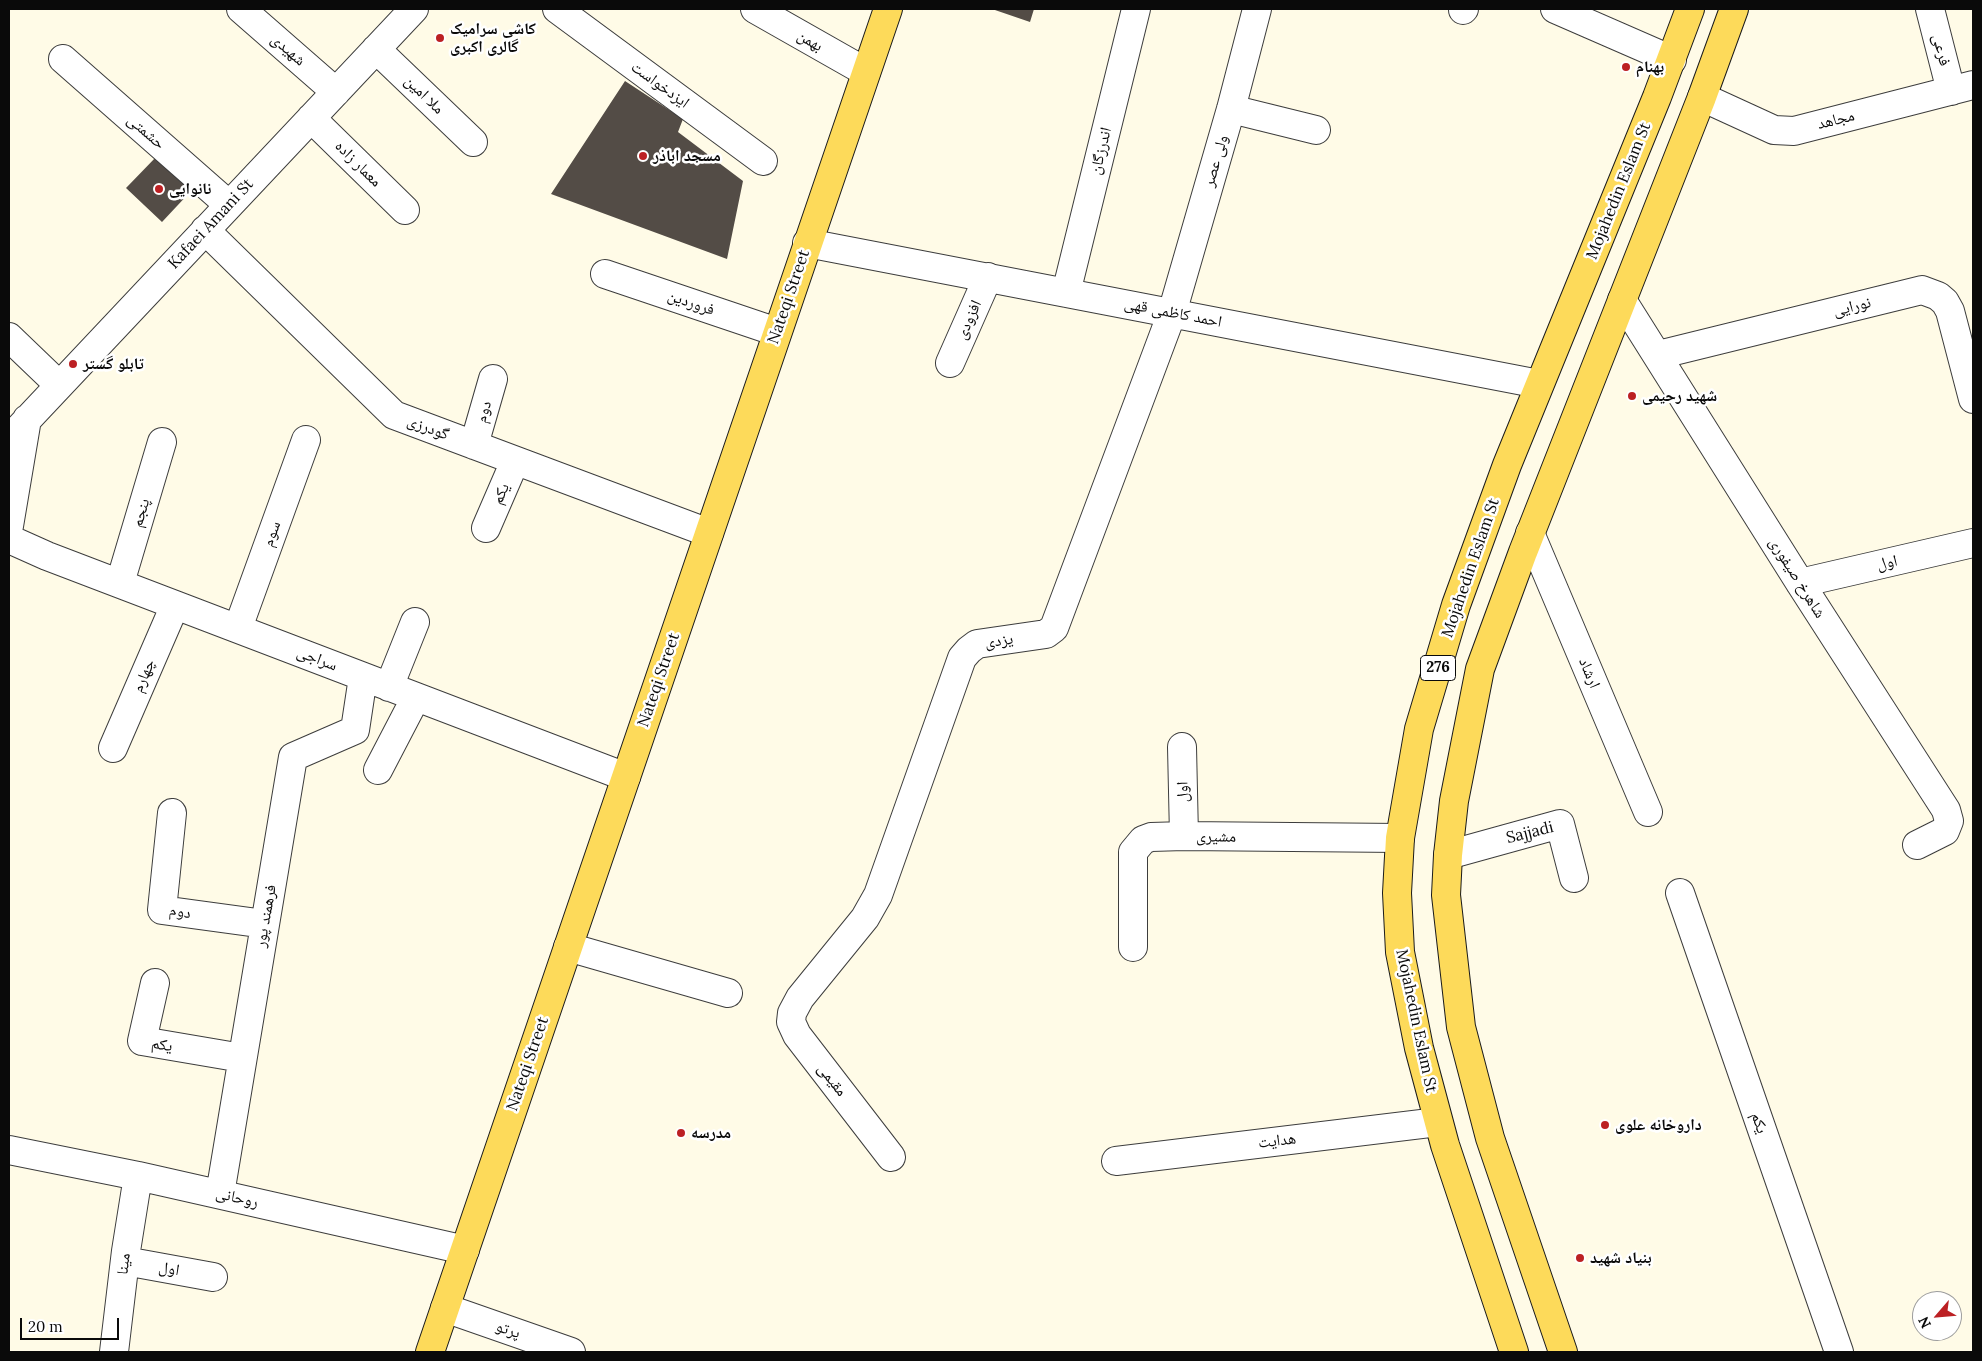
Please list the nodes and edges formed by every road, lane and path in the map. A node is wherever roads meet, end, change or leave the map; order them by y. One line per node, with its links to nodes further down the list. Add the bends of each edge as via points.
1 (241, 9): 17 (street, شهیدی)
2 (414, 9): 12 (street, Kafaei Amani St)
3 (557, 9): 23 (street, ایزدخواست)
4 (754, 9): 15 (street, بهمن)
5 (888, 9): 15 (main road, Nateqi Street)
6 (1136, 9): 30 (street, اندرزگان)
7 (1257, 9): 19 (street, ولی عصر)
8 (1555, 9): 14 (street)
9 (1690, 9): 14 (main road, Mojahedin Eslam St / 276)
10 (1734, 9): 18 (main road, 276)
11 (1930, 9): 16 (street, فرعی)
12 (376, 49): 17 (street, Kafaei Amani St); 22 (street, ملا امین)
13 (63, 59): 24 (street, حشمتی)
14 (1672, 60): 38 (main road, Mojahedin Eslam St / 276)
15 (866, 72): 27 (main road, Nateqi Street)
16 (1962, 88): 18 (street, مجاهد, via 1794,130 1774,130)
17 (336, 92): 20 (street, Kafaei Amani St)
18 (1702, 97): 31 (main road, 276)
19 (1231, 109): 21 (street); 32 (street, ولی عصر)
20 (311, 118): 24 (street, Kafaei Amani St); 25 (street, معمار زاده)
21 (1316, 130)
22 (473, 142)
23 (763, 161)
24 (229, 205): 26 (street, Kafaei Amani St)
25 (404, 210)
26 (205, 230): 39 (street, Kafaei Amani St); 45 (street, گودرزی, via 394,415)
27 (808, 243): 29 (street, احمد کاظمی قهی); 33 (main road, Nateqi Street)
28 (606, 274): 33 (street, فروردین)
29 (988, 277): 30 (street, احمد کاظمی قهی); 36 (street, افزودی)
30 (1066, 293): 32 (street, احمد کاظمی قهی)
31 (1622, 300): 35 (street, شاهرخ صیفوری); 49 (main road, 276)
32 (1172, 313): 38 (street, احمد کاظمی قهی); 78 (street, یزدی, via 1054,628 1046,634 977,644 962,658 878,895 864,918)
33 (777, 332): 50 (main road, Nateqi Street)
34 (9, 337): 39 (street)
35 (1658, 355): 40 (street, نورایی, via 1922,290 1938,296 1950,311); 54 (street, شاهرخ صیفوری)
36 (950, 363)
37 (493, 379): 45 (street, دوم)
38 (1539, 384): 68 (main road, Mojahedin Eslam St / 276, via 1456,606 1419,729)
39 (59, 385): 41 (street, Kafaei Amani St)
40 (1973, 399)
41 (28, 419): 42 (street, Kafaei Amani St); 47 (street)
42 (9, 438)
43 (306, 440): 57 (street, سوم)
44 (162, 442): 53 (street, پنجم)
45 (474, 445): 46 (street, گودرزی)
46 (515, 461): 48 (street, یکم); 50 (street, گودرزی)
47 (9, 526)
48 (486, 528)
49 (1530, 533): 65 (street, ارشاد); 70 (main road, 276, via 1480,669 1454,802)
50 (709, 534): 64 (main road, Nateqi Street)
51 (9, 539): 53 (street, سراجی)
52 (1973, 543): 54 (street, اول)
53 (120, 583): 55 (street, سراجی)
54 (1800, 583): 69 (street, شاهرخ صیفوری, via 1946,810 1949,821 1945,831)
55 (175, 605): 57 (street, سراجی); 62 (street, چهارم)
56 (415, 622): 59 (street)
57 (238, 628): 58 (street, سراجی)
58 (363, 677): 59 (street, سراجی); 73 (street, فرهمند پور, via 355,730 293,757)
59 (389, 687): 60 (street, سراجی)
60 (416, 697): 63 (street); 64 (street, سراجی)
61 (1182, 747): 67 (street, اول)
62 (113, 748)
63 (378, 770)
64 (626, 777): 75 (main road, Nateqi Street)
65 (1648, 812)
66 (172, 813): 73 (street, دوم, via 162,910)
67 (1184, 836): 68 (street, مشیری); 74 (street, مشیری, via 1151,837 1143,840 1133,852)
68 (1400, 838): 80 (main road, Mojahedin Eslam St / 276, via 1397,893 1400,952)
69 (1917, 845)
70 (1448, 855): 71 (street, Sajjadi, via 1560,824); 94 (main road, 276, via 1446,895 1461,1028 1490,1138)
71 (1574, 878)
72 (1680, 893): 95 (street, یکم)
73 (265, 924): 79 (street, فرهمند پور)
74 (1133, 946)
75 (568, 947): 77 (street); 86 (main road, Nateqi Street)
76 (155, 983): 79 (street, یکم, via 142,1041)
77 (728, 993)
78 (800, 998): 82 (street, مقیمی, via 792,1013 793,1029)
79 (242, 1058): 85 (street, فرهمند پور)
80 (1438, 1122): 83 (street, هدایت); 93 (main road, Mojahedin Eslam St / 276)
81 (9, 1150): 84 (street, روحانی)
82 (891, 1157)
83 (1116, 1161)
84 (138, 1176): 85 (street, روحانی); 87 (street, مینا)
85 (220, 1194): 86 (street, روحانی)
86 (464, 1250): 89 (main road, Nateqi Street)
87 (124, 1262): 88 (street, اول); 90 (street, مینا)
88 (213, 1277)
89 (445, 1308): 91 (main road, Nateqi Street); 92 (street, پرتو)
90 (114, 1352)
91 (430, 1352)
92 (571, 1352)
93 (1514, 1352)
94 (1563, 1352)
95 (1838, 1352)

